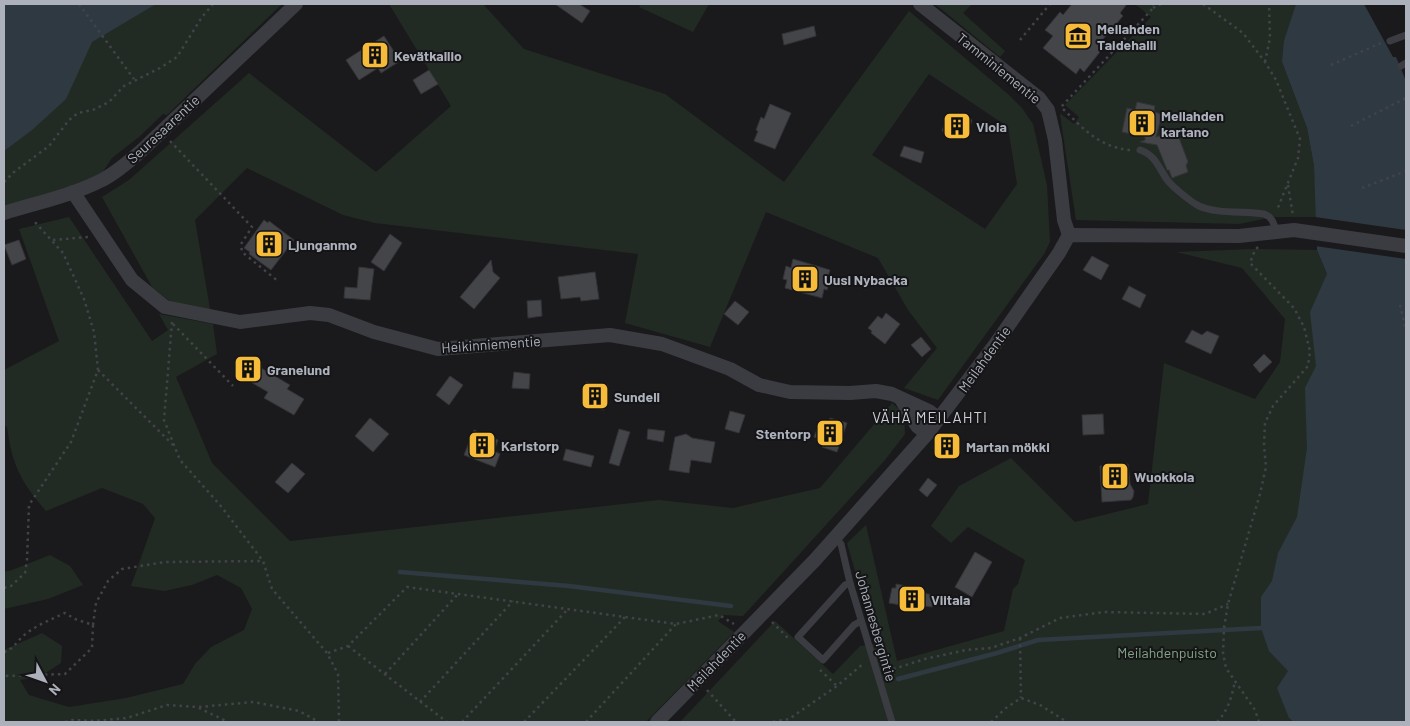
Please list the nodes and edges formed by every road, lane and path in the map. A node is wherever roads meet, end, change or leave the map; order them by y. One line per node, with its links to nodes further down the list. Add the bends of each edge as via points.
1 (79, 4): 16 (path)
2 (213, 4): 16 (path, via 177,56)
3 (296, 4): 25 (street, Seurasaarentie, via 141,152 101,181)
4 (920, 4): 30 (street, Tamminiementie, via 1039,98 1048,110 1055,140 1064,220)
5 (1050, 4): 12 (path)
6 (1153, 4): 10 (path)
7 (1160, 4): 10 (path)
8 (1203, 4): 14 (path, via 1243,33)
9 (1269, 4): 14 (path, via 1270,38)
10 (1152, 8): 20 (path, via 1061,107 1106,145)
11 (1406, 35): 13 (lane)
12 (1020, 40)
13 (1387, 41): 15 (path)
14 (1265, 62): 23 (path, via 1276,80 1300,140 1298,158)
15 (1331, 65)
16 (134, 80): 22 (path, via 110,102 74,116 49,146)
17 (1406, 98): 18 (path)
18 (1351, 126)
19 (167, 138): 35 (path, via 252,227 241,244 242,252)
20 (1140, 150): 29 (lane, via 1148,153 1169,182 1196,205 1207,209 1264,214 1269,216)
21 (1406, 171): 24 (path)
22 (4, 182)
23 (1288, 184): 28 (path); 29 (path)
24 (1362, 188)
25 (73, 192): 26 (street, Seurasaarentie); 31 (street, Heikinniementie)
26 (4, 213)
27 (30, 217): 32 (path)
28 (1294, 220)
29 (1275, 227): 30 (street, via 1239,236); 34 (street)
30 (1069, 234): 41 (street, Meilahdentie, via 1000,338)
31 (102, 235): 32 (path); 40 (street, Heikinniementie, via 132,280 165,307 240,322 310,313 329,314 374,332 438,349 610,334 662,344 730,369 758,385 790,392 876,390)
32 (52, 240): 38 (path, via 63,253 84,299 94,332)
33 (1263, 243): 50 (path, via 1255,250 1250,263 1294,308 1304,327 1310,351 1308,366 1273,406 1265,423 1266,467)
34 (1406, 246)
35 (279, 282)
36 (1400, 305): 37 (path)
37 (1406, 330)
38 (98, 370): 43 (path); 47 (path, via 71,442 29,505 25,573)
39 (233, 386): 43 (path, via 172,322 164,420)
40 (901, 399): 41 (street, Heikinniementie); 42 (street)
41 (939, 419): 42 (street, Meilahdentie)
42 (927, 434): 44 (street, Meilahdentie)
43 (174, 446): 45 (path, via 180,460)
44 (836, 538): 46 (lane, Johannesbergintie, via 841,544); 80 (street, Meilahdentie)
45 (263, 561): 55 (path, via 165,562 122,569 108,581 96,603); 60 (path, via 272,589)
46 (850, 583): 53 (lane, Johannesbergintie); 53 (lane, via 798,637 823,660)
47 (4, 588)
48 (458, 594): 49 (path); 58 (path, via 406,587); 62 (path)
49 (513, 602): 51 (path); 68 (path)
50 (1228, 604): 57 (path, via 1205,614 1104,612 1060,618); 65 (path, via 1223,653 1226,668)
51 (568, 609): 52 (path); 77 (path)
52 (625, 617): 54 (path); 78 (path)
53 (861, 621): 61 (lane, Johannesbergintie)
54 (676, 624): 56 (path, via 719,615); 79 (path)
55 (93, 625): 59 (path, via 65,613 46,621 23,636 10,651); 64 (path, via 92,648 65,674)
56 (738, 626)
57 (1020, 638): 63 (path, via 991,648 925,659); 67 (path)
58 (348, 646): 60 (path); 62 (path)
59 (4, 652)
60 (328, 653): 75 (path, via 338,674)
61 (872, 655): 63 (lane, Johannesbergintie); 70 (path, via 837,686)
62 (385, 674): 68 (path)
63 (877, 674): 83 (lane, Johannesbergintie)
64 (4, 676)
65 (1235, 681): 86 (path, via 1232,696); 87 (path, via 1255,710)
66 (707, 689): 81 (path)
67 (1021, 698): 84 (path); 85 (path, via 1040,705)
68 (420, 702): 76 (path)
69 (197, 707): 72 (path, via 168,705 128,718); 73 (path); 74 (path, via 253,702 299,711)
70 (789, 720): 82 (path)
71 (65, 722): 72 (path)
72 (94, 722)
73 (228, 722)
74 (318, 722)
75 (338, 722)
76 (447, 722)
77 (462, 722)
78 (524, 722)
79 (586, 722)
80 (657, 722)
81 (736, 722)
82 (773, 722)
83 (892, 722)
84 (991, 722)
85 (1067, 722)
86 (1217, 722)
87 (1259, 722)

